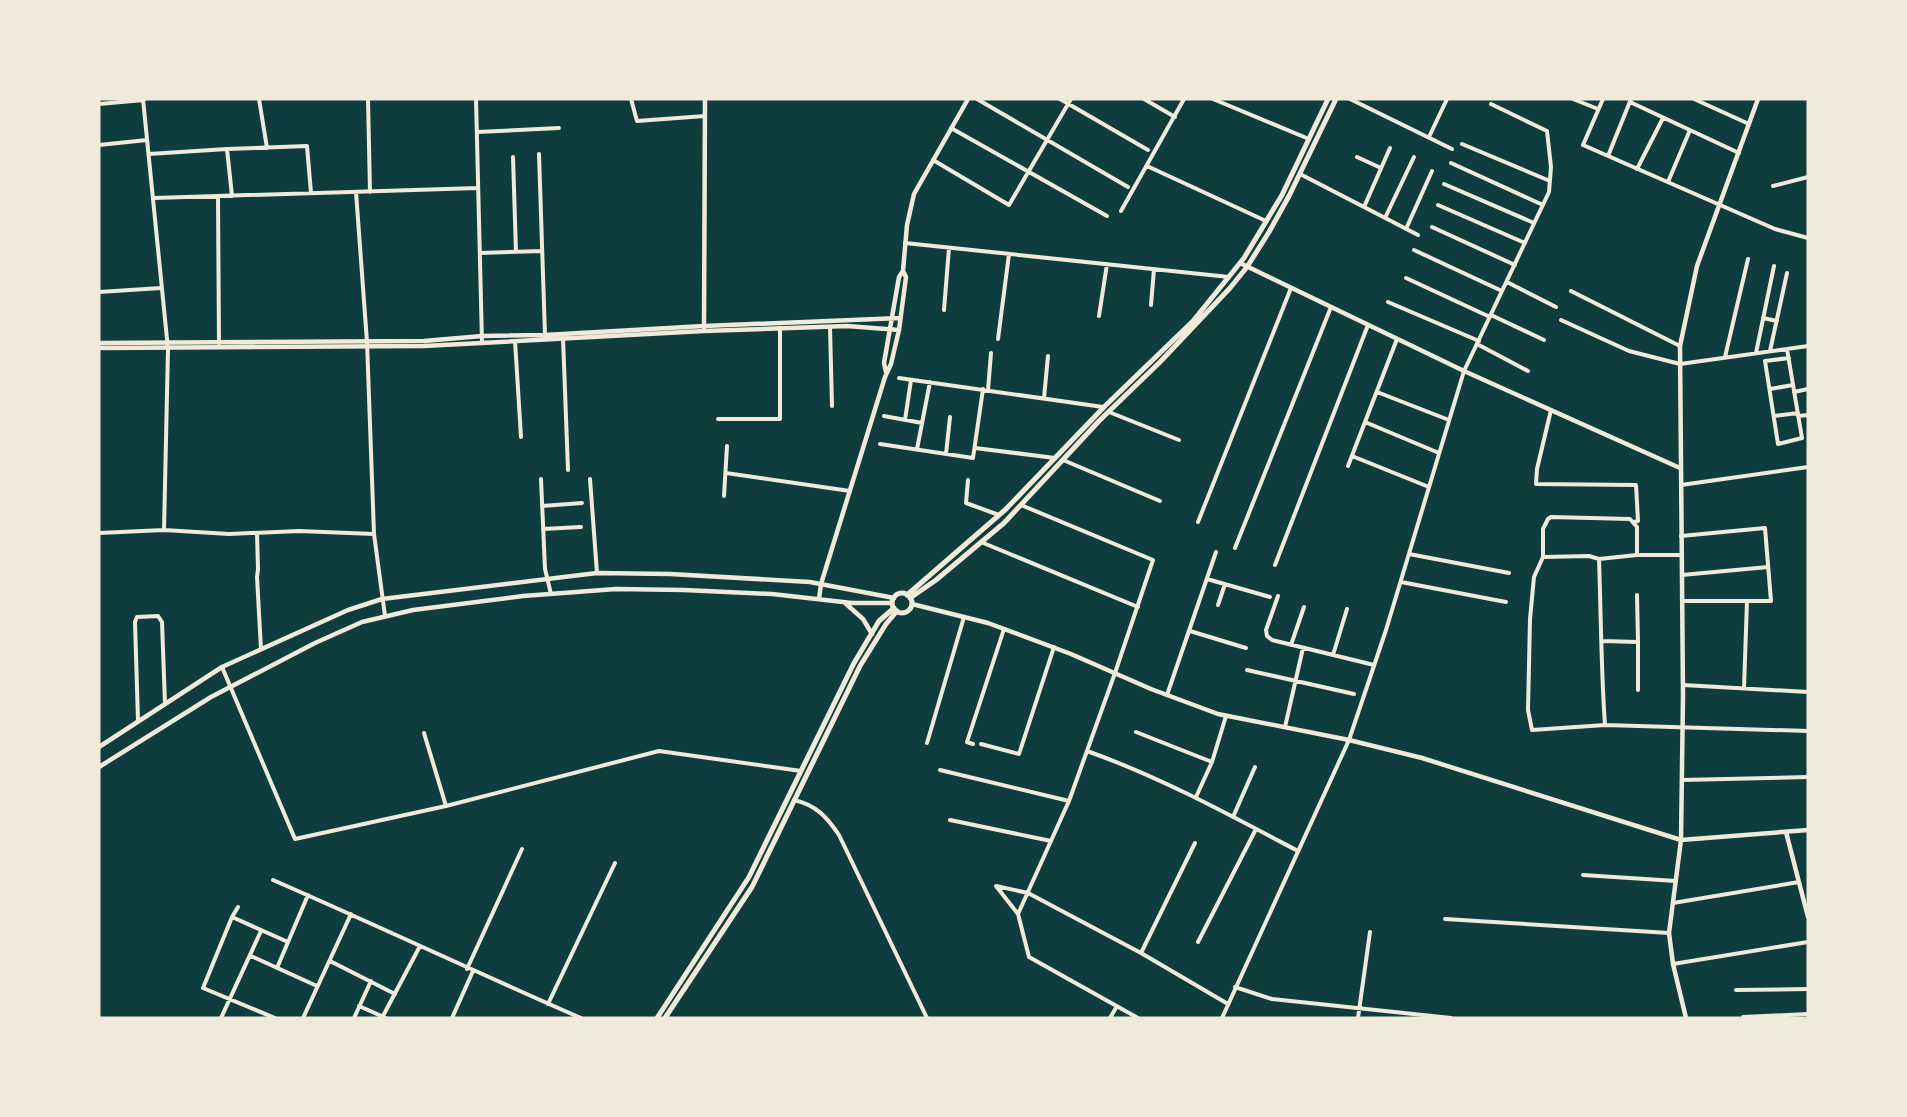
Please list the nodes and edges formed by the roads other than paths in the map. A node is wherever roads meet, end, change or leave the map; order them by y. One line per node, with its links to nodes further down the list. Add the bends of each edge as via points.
1 (144, 99): 23 (street); 37 (street)
2 (259, 99): 40 (street)
3 (368, 99): 68 (street)
4 (476, 99): 33 (street)
5 (631, 99): 26 (street, via 637,121)
6 (705, 99): 26 (street)
7 (968, 99): 31 (street)
8 (977, 99): 35 (street)
9 (1060, 99): 21 (street)
10 (1143, 99): 27 (street)
11 (1184, 99): 27 (street)
12 (1213, 99): 36 (street)
13 (1328, 99): 36 (main road)
14 (1336, 99): 59 (main road)
15 (1350, 99): 34 (street)
16 (1447, 99): 34 (street)
17 (1573, 99): 25 (street)
18 (1603, 99): 25 (street)
19 (1694, 99): 29 (street)
20 (1758, 99): 29 (street)
21 (1070, 101): 35 (street); 44 (street)
22 (1630, 101): 28 (street); 48 (street)
23 (99, 104)
24 (1491, 104): 61 (street, via 1547,131)
25 (1598, 110): 48 (street, via 1583,145)
26 (705, 116): 125 (street)
27 (1175, 117): 54 (street)
28 (1663, 118): 32 (street); 56 (street)
29 (1749, 124): 45 (street)
30 (559, 128): 33 (street)
31 (951, 128): 52 (street); 57 (street)
32 (1690, 130): 45 (street); 62 (street)
33 (477, 132): 66 (street)
34 (1429, 137): 43 (street)
35 (1048, 139): 57 (street); 65 (street)
36 (1309, 139): 80 (main road)
37 (147, 140): 39 (street); 46 (street)
38 (1462, 144): 61 (street)
39 (99, 145)
40 (267, 147): 42 (street); 69 (street, via 307,146)
41 (1390, 148): 55 (street)
42 (227, 149): 46 (street); 71 (street)
43 (1452, 149)
44 (1148, 150)
45 (1739, 153): 73 (street)
46 (149, 154): 72 (street)
47 (539, 154): 90 (street)
48 (1608, 156): 56 (street)
49 (1357, 157): 55 (street)
50 (1414, 157): 79 (street)
51 (513, 158): 91 (street)
52 (933, 160): 57 (street, via 1009,205); 86 (street, via 914,194)
53 (1451, 163): 75 (street)
54 (1147, 166): 77 (street); 80 (street)
55 (1381, 168): 76 (street)
56 (1637, 169): 62 (street)
57 (1030, 171): 78 (street)
58 (1432, 171): 83 (street)
59 (1300, 174): 76 (street); 99 (main road)
60 (1808, 177): 64 (street)
61 (1550, 181): 75 (street)
62 (1668, 182): 73 (street)
63 (1444, 184): 81 (street)
64 (1773, 186)
65 (1128, 187)
66 (478, 188): 68 (street); 92 (street)
67 (356, 192): 68 (street); 69 (street); 140 (street)
68 (370, 192)
69 (311, 194): 71 (street)
70 (218, 196): 71 (street); 72 (street); 138 (street)
71 (232, 196)
72 (154, 198): 106 (street)
73 (1720, 204): 85 (street, via 1774,229); 142 (street, via 1695,274)
74 (1438, 205): 87 (street)
75 (1543, 205): 81 (street)
76 (1364, 207): 79 (street)
77 (1121, 211)
78 (1107, 216)
79 (1384, 218): 83 (street)
80 (1266, 221): 95 (main road)
81 (1534, 223): 87 (street)
82 (1432, 227): 97 (street)
83 (1406, 229): 84 (street)
84 (1418, 235)
85 (1808, 238)
86 (905, 243): 88 (street); 101 (street)
87 (1525, 243): 97 (street)
88 (949, 248): 93 (street); 115 (street)
89 (1414, 250): 109 (street)
90 (542, 251): 91 (street); 129 (street)
91 (516, 252): 92 (street)
92 (480, 253): 130 (street)
93 (1009, 254): 96 (street); 132 (street)
94 (1748, 259): 150 (street)
95 (1240, 263): 99 (street); 103 (main road)
96 (1107, 264): 100 (street); 116 (street)
97 (1515, 265): 105 (street)
98 (1774, 266): 120 (street)
99 (1247, 267): 107 (street); 168 (main road, via 1200,322)
100 (1154, 269): 103 (street); 112 (street)
101 (903, 271): 118 (street); 119 (street, via 906,277)
102 (1787, 273): 122 (street)
103 (1228, 277): 168 (main road, via 1193,321)
104 (1406, 278): 117 (street)
105 (1507, 282): 109 (street); 114 (street)
106 (161, 288): 108 (street); 141 (street)
107 (1291, 288): 113 (street); 210 (street)
108 (99, 291)
109 (1502, 291): 117 (street)
110 (1571, 291): 142 (street)
111 (1388, 302): 139 (street)
112 (1151, 305)
113 (1331, 307): 123 (street); 220 (street)
114 (1556, 308)
115 (944, 310)
116 (1099, 316)
117 (1491, 316): 134 (street); 139 (street)
118 (894, 318): 119 (street); 125 (street); 127 (street)
119 (900, 318): 128 (street)
120 (1763, 318): 122 (street); 148 (street)
121 (1561, 320): 152 (street, via 1629,351)
122 (1777, 321): 146 (street)
123 (1368, 325): 133 (street); 227 (street)
124 (830, 327): 126 (street); 127 (street); 167 (street)
125 (704, 328): 126 (street); 129 (street); 131 (street)
126 (780, 328): 175 (street, via 780,418)
127 (891, 330): 128 (street); 155 (street)
128 (899, 330): 155 (street)
129 (545, 335): 130 (street)
130 (482, 336): 136 (street); 140 (street)
131 (563, 338): 135 (street); 196 (street)
132 (998, 339)
133 (1397, 339): 153 (street); 164 (street)
134 (1544, 340)
135 (515, 341): 136 (street); 180 (street)
136 (482, 342): 140 (street)
137 (99, 343): 141 (street)
138 (219, 343): 140 (street); 141 (street)
139 (1478, 343): 153 (street); 154 (street)
140 (367, 344): 141 (street); 217 (street)
141 (168, 346): 144 (street); 214 (street)
142 (1680, 346): 152 (street)
143 (1808, 346): 145 (street)
144 (99, 348)
145 (1787, 349): 146 (street); 151 (street)
146 (1770, 351): 148 (street)
147 (991, 353): 163 (street)
148 (1756, 353): 150 (street)
149 (1048, 356): 166 (street)
150 (1725, 357): 152 (street)
151 (1789, 358): 159 (street); 160 (street, via 1765,361)
152 (1680, 364): 195 (street)
153 (1464, 371): 169 (street); 177 (street)
154 (1528, 371)
155 (886, 372): 203 (street)
156 (899, 378): 157 (street)
157 (911, 380): 158 (street); 176 (street)
158 (930, 382): 161 (street); 179 (street)
159 (1793, 385): 160 (street); 165 (street)
160 (1770, 388): 173 (street)
161 (983, 389): 163 (street); 186 (street)
162 (1808, 389): 165 (street)
163 (988, 390): 166 (street)
164 (1377, 392): 177 (street); 178 (street)
165 (1794, 392): 170 (street)
166 (1044, 398): 168 (street)
167 (832, 406)
168 (1106, 409): 182 (street); 191 (main road); 192 (main road)
169 (1551, 410): 195 (street); 211 (street, via 1536,484 1636,485 1638,520)
170 (1798, 414): 171 (street); 173 (street); 183 (street)
171 (1808, 415)
172 (885, 416): 176 (street)
173 (1774, 416): 183 (street, via 1778,444)
174 (950, 417): 189 (street)
175 (718, 419)
176 (905, 420): 179 (street)
177 (1449, 420): 188 (street)
178 (1365, 422): 188 (street); 190 (street)
179 (922, 423): 187 (street)
180 (520, 437)
181 (1808, 439): 183 (street)
182 (1179, 440)
183 (1801, 440)
184 (880, 444): 187 (street)
185 (727, 446): 197 (street)
186 (975, 448): 189 (street, via 974,458); 191 (street)
187 (917, 449): 189 (street)
188 (1440, 453): 202 (street)
189 (946, 454)
190 (1352, 456): 193 (street); 202 (street)
191 (1055, 458): 209 (main road)
192 (1063, 460): 205 (street); 207 (main road)
193 (1348, 466)
194 (1808, 467): 201 (street)
195 (1680, 468): 201 (street)
196 (568, 470)
197 (726, 473): 203 (street); 204 (street)
198 (541, 479): 208 (street)
199 (590, 479): 229 (street)
200 (968, 480): 209 (street, via 966,503)
201 (1681, 485): 218 (street)
202 (1429, 487): 222 (street)
203 (850, 491): 235 (street)
204 (724, 496)
205 (1160, 501)
206 (582, 503): 208 (street)
207 (1021, 505): 219 (main road); 250 (street, via 1154,560)
208 (542, 506): 213 (street)
209 (1000, 515): 243 (main road)
210 (1198, 522)
211 (1634, 522): 223 (street); 225 (street, via 1551,517 1543,529)
212 (581, 527): 213 (street)
213 (543, 529): 232 (street)
214 (164, 530): 215 (street); 216 (street)
215 (99, 533)
216 (257, 533): 217 (street); 264 (street)
217 (374, 534): 241 (street)
218 (1681, 536): 224 (street); 228 (street, via 1765,528)
219 (981, 542): 243 (main road); 250 (street)
220 (1235, 548)
221 (1216, 552): 233 (street)
222 (1409, 554): 230 (street); 234 (street)
223 (1637, 555): 224 (street); 226 (street)
224 (1682, 555): 231 (street)
225 (1543, 557): 226 (street); 281 (street, via 1534,577 1530,619 1528,710 1532,730)
226 (1599, 559): 258 (street)
227 (1275, 566)
228 (1768, 567): 231 (street); 245 (street, via 1771,602)
229 (597, 573): 232 (street); 235 (street)
230 (1509, 573)
231 (1682, 575): 244 (street)
232 (548, 579): 237 (street); 241 (street)
233 (1207, 579): 236 (street); 256 (street)
234 (1401, 582): 247 (street); 266 (street)
235 (821, 584): 242 (street); 248 (street)
236 (1225, 584): 240 (street); 249 (street)
237 (551, 594): 242 (street, via 616,589 684,590); 253 (street)
238 (1637, 595): 259 (street)
239 (1278, 596): 260 (street, via 1267,636)
240 (1270, 597)
241 (382, 599): 253 (street); 264 (street)
242 (819, 599): 246 (street)
243 (909, 599): 248 (main road, via 899,594); 248 (main road, via 906,612); 254 (street)
244 (1682, 601): 245 (street); 271 (street)
245 (1746, 601): 273 (street)
246 (844, 602): 248 (street); 257 (street)
247 (1506, 602)
248 (894, 605): 257 (main road); 301 (main road)
249 (1218, 605)
250 (1138, 607): 269 (street)
251 (1304, 607): 260 (street)
252 (1347, 609): 265 (street)
253 (385, 616): 272 (street, via 315,643)
254 (964, 617): 255 (street); 288 (street)
255 (1004, 629): 261 (street); 289 (street, via 968,742)
256 (1190, 631): 262 (street); 277 (street)
257 (872, 634): 297 (main road)
258 (1603, 641): 259 (street); 281 (street)
259 (1638, 642): 274 (street)
260 (1291, 645): 263 (street)
261 (1054, 647): 269 (street); 290 (street, via 1019,754)
262 (1246, 648)
263 (1304, 648): 265 (street); 270 (street)
264 (261, 649): 267 (street)
265 (1333, 655): 266 (street)
266 (1374, 665): 287 (street)
267 (222, 668): 272 (street); 278 (street)
268 (1247, 670): 270 (street)
269 (1115, 673): 277 (street); 292 (street)
270 (1296, 681): 276 (street); 282 (street)
271 (1683, 685): 273 (street); 283 (street)
272 (230, 687): 294 (street); 303 (street, via 295,839)
273 (1744, 688): 275 (street)
274 (1638, 690)
275 (1808, 692)
276 (1354, 694)
277 (1167, 695): 279 (street)
278 (165, 704): 280 (street); 280 (street, via 162,622 158,616 138,617)
279 (1226, 716): 282 (street); 293 (street)
280 (138, 721): 291 (street)
281 (1605, 725): 283 (street)
282 (1286, 727): 287 (street)
283 (1683, 727): 284 (street); 299 (street)
284 (1808, 731)
285 (1136, 732): 293 (street)
286 (424, 733): 303 (street)
287 (1349, 740): 309 (street, via 1422,758); 313 (street)
288 (927, 743)
289 (973, 744)
290 (981, 744)
291 (99, 747)
292 (1087, 751): 300 (street); 302 (street)
293 (1212, 762): 300 (street)
294 (99, 766)
295 (1255, 767): 304 (street)
296 (940, 770): 302 (street)
297 (801, 771): 303 (street, via 659,751); 363 (main road, via 749,877)
298 (1808, 777): 299 (street)
299 (1682, 780): 309 (street)
300 (1196, 797): 304 (street)
301 (793, 800): 364 (main road, via 752,887); 365 (street, via 820,811 839,835)
302 (1069, 801): 310 (street)
303 (446, 806)
304 (1233, 817): 306 (street)
305 (950, 820): 310 (street)
306 (1256, 829): 313 (street); 332 (street)
307 (1808, 831): 308 (street)
308 (1786, 832): 309 (street); 318 (street)
309 (1681, 840): 317 (street)
310 (1051, 841): 319 (street)
311 (1195, 843): 335 (street)
312 (522, 849): 340 (street)
313 (1296, 850): 344 (street)
314 (615, 863): 349 (street)
315 (1583, 875): 317 (street)
316 (273, 880): 320 (street)
317 (1676, 882): 321 (street)
318 (1799, 882): 321 (street); 326 (street)
319 (1028, 893): 323 (street); 323 (street, via 996,886); 335 (street)
320 (308, 895): 324 (street); 331 (street)
321 (1673, 903): 330 (street)
322 (238, 907): 325 (street)
323 (1018, 914): 352 (street, via 1029,957)
324 (351, 915): 334 (street); 337 (street)
325 (231, 917): 328 (street); 348 (street, via 203,988)
326 (1808, 917)
327 (1445, 919): 330 (street)
328 (261, 931): 331 (street); 336 (street)
329 (1370, 932): 353 (street)
330 (1669, 933): 338 (street)
331 (288, 942): 339 (street)
332 (1198, 942)
333 (1808, 942): 338 (street)
334 (420, 945): 340 (street); 347 (street)
335 (1141, 953): 350 (street)
336 (251, 956): 339 (street); 348 (street)
337 (330, 961): 342 (street); 343 (street)
338 (1673, 964): 371 (street)
339 (277, 968): 343 (street)
340 (467, 969): 341 (street)
341 (473, 971): 349 (street); 361 (street)
342 (371, 981): 347 (street); 351 (street)
343 (317, 986): 359 (street)
344 (1235, 987): 350 (street); 353 (street, via 1272,999)
345 (1808, 989): 346 (street)
346 (1736, 990)
347 (395, 994): 355 (street)
348 (230, 999): 357 (street); 358 (street)
349 (548, 1004): 362 (street)
350 (1228, 1004): 368 (street)
351 (359, 1005): 355 (street); 360 (street)
352 (1117, 1006): 366 (street); 367 (street)
353 (1359, 1010): 369 (street); 370 (street)
354 (1808, 1014): 356 (street)
355 (384, 1017)
356 (1743, 1017)
357 (221, 1018)
358 (272, 1018)
359 (303, 1018)
360 (354, 1018)
361 (452, 1018)
362 (581, 1018)
363 (657, 1018)
364 (665, 1018)
365 (927, 1018)
366 (1110, 1018)
367 (1138, 1018)
368 (1222, 1018)
369 (1358, 1018)
370 (1451, 1018)
371 (1686, 1018)

